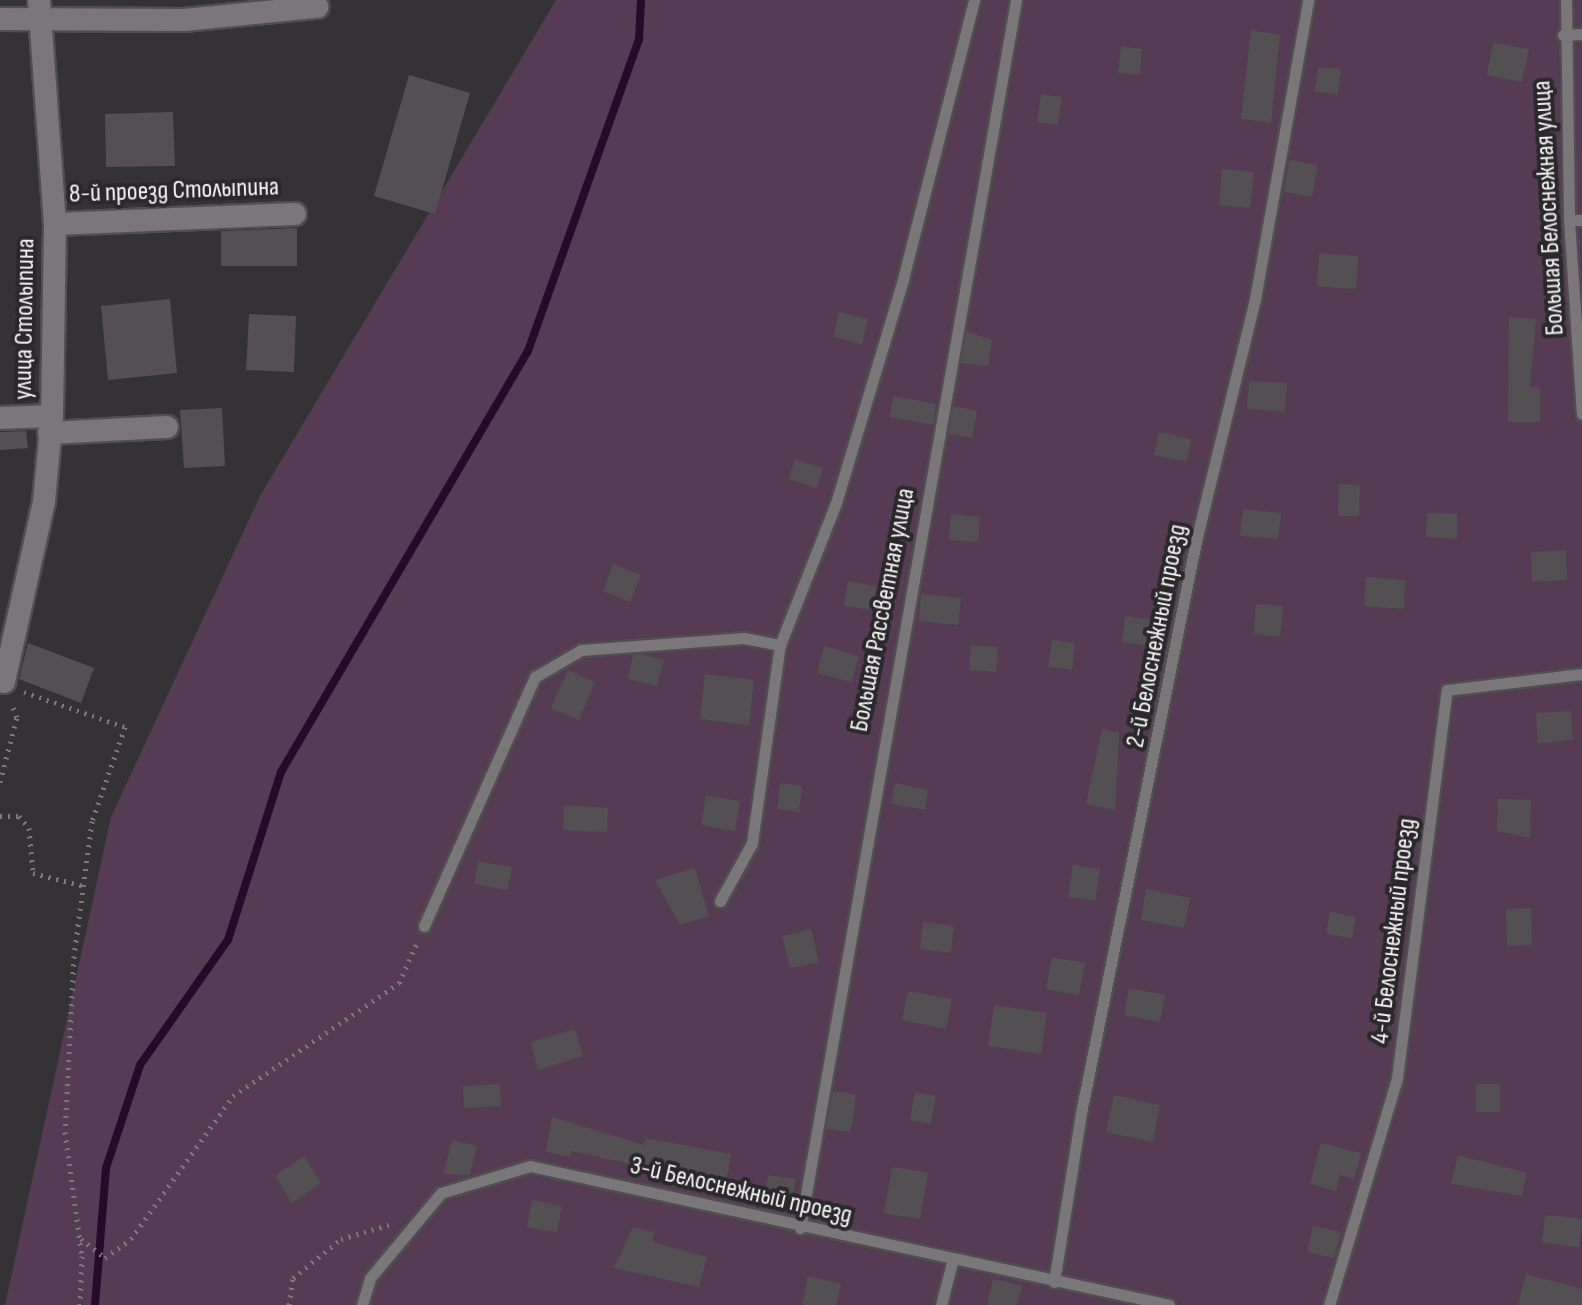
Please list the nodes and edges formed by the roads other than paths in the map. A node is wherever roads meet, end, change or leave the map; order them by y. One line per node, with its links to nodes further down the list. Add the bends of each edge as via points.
1 (974, 0): 18 (lane, via 899,294 836,503)
2 (1016, 0): 23 (lane, Большая Рассветная улица)
3 (1308, 0): 25 (lane, 2-й Белоснежный проезд, via 1255,299 1196,541 1082,1108)
4 (1566, 0): 9 (lane, Большая Белоснежная улица)
5 (317, 7): 6 (street, via 184,20)
6 (40, 11): 7 (street); 13 (street, улица Столыпина)
7 (0, 19)
8 (1582, 34): 9 (lane)
9 (1563, 35): 11 (lane, Большая Белоснежная улица)
10 (295, 214): 13 (street, 8-й проезд Столыпина)
11 (1569, 220): 12 (lane); 14 (lane, Большая Белоснежная улица)
12 (1582, 220)
13 (55, 224): 16 (street, улица Столыпина)
14 (1582, 414)
15 (0, 418): 16 (street)
16 (51, 425): 17 (street); 20 (street, улица Столыпина, via 44,501)
17 (167, 427)
18 (780, 645): 21 (lane, via 752,843); 22 (lane, via 744,638 581,650 535,677)
19 (1582, 674): 29 (lane, 4-й Белоснежный проезд, via 1447,690 1397,1078)
20 (4, 682)
21 (720, 901)
22 (424, 926)
23 (800, 1228): 24 (lane, 3-й Белоснежный проезд); 26 (lane, 3-й Белоснежный проезд, via 530,1166 441,1193 370,1278)
24 (953, 1259): 25 (lane, 3-й Белоснежный проезд); 27 (lane)
25 (1054, 1282): 28 (lane, 3-й Белоснежный проезд)
26 (362, 1305)
27 (941, 1305)
28 (1169, 1305)
29 (1329, 1305)

